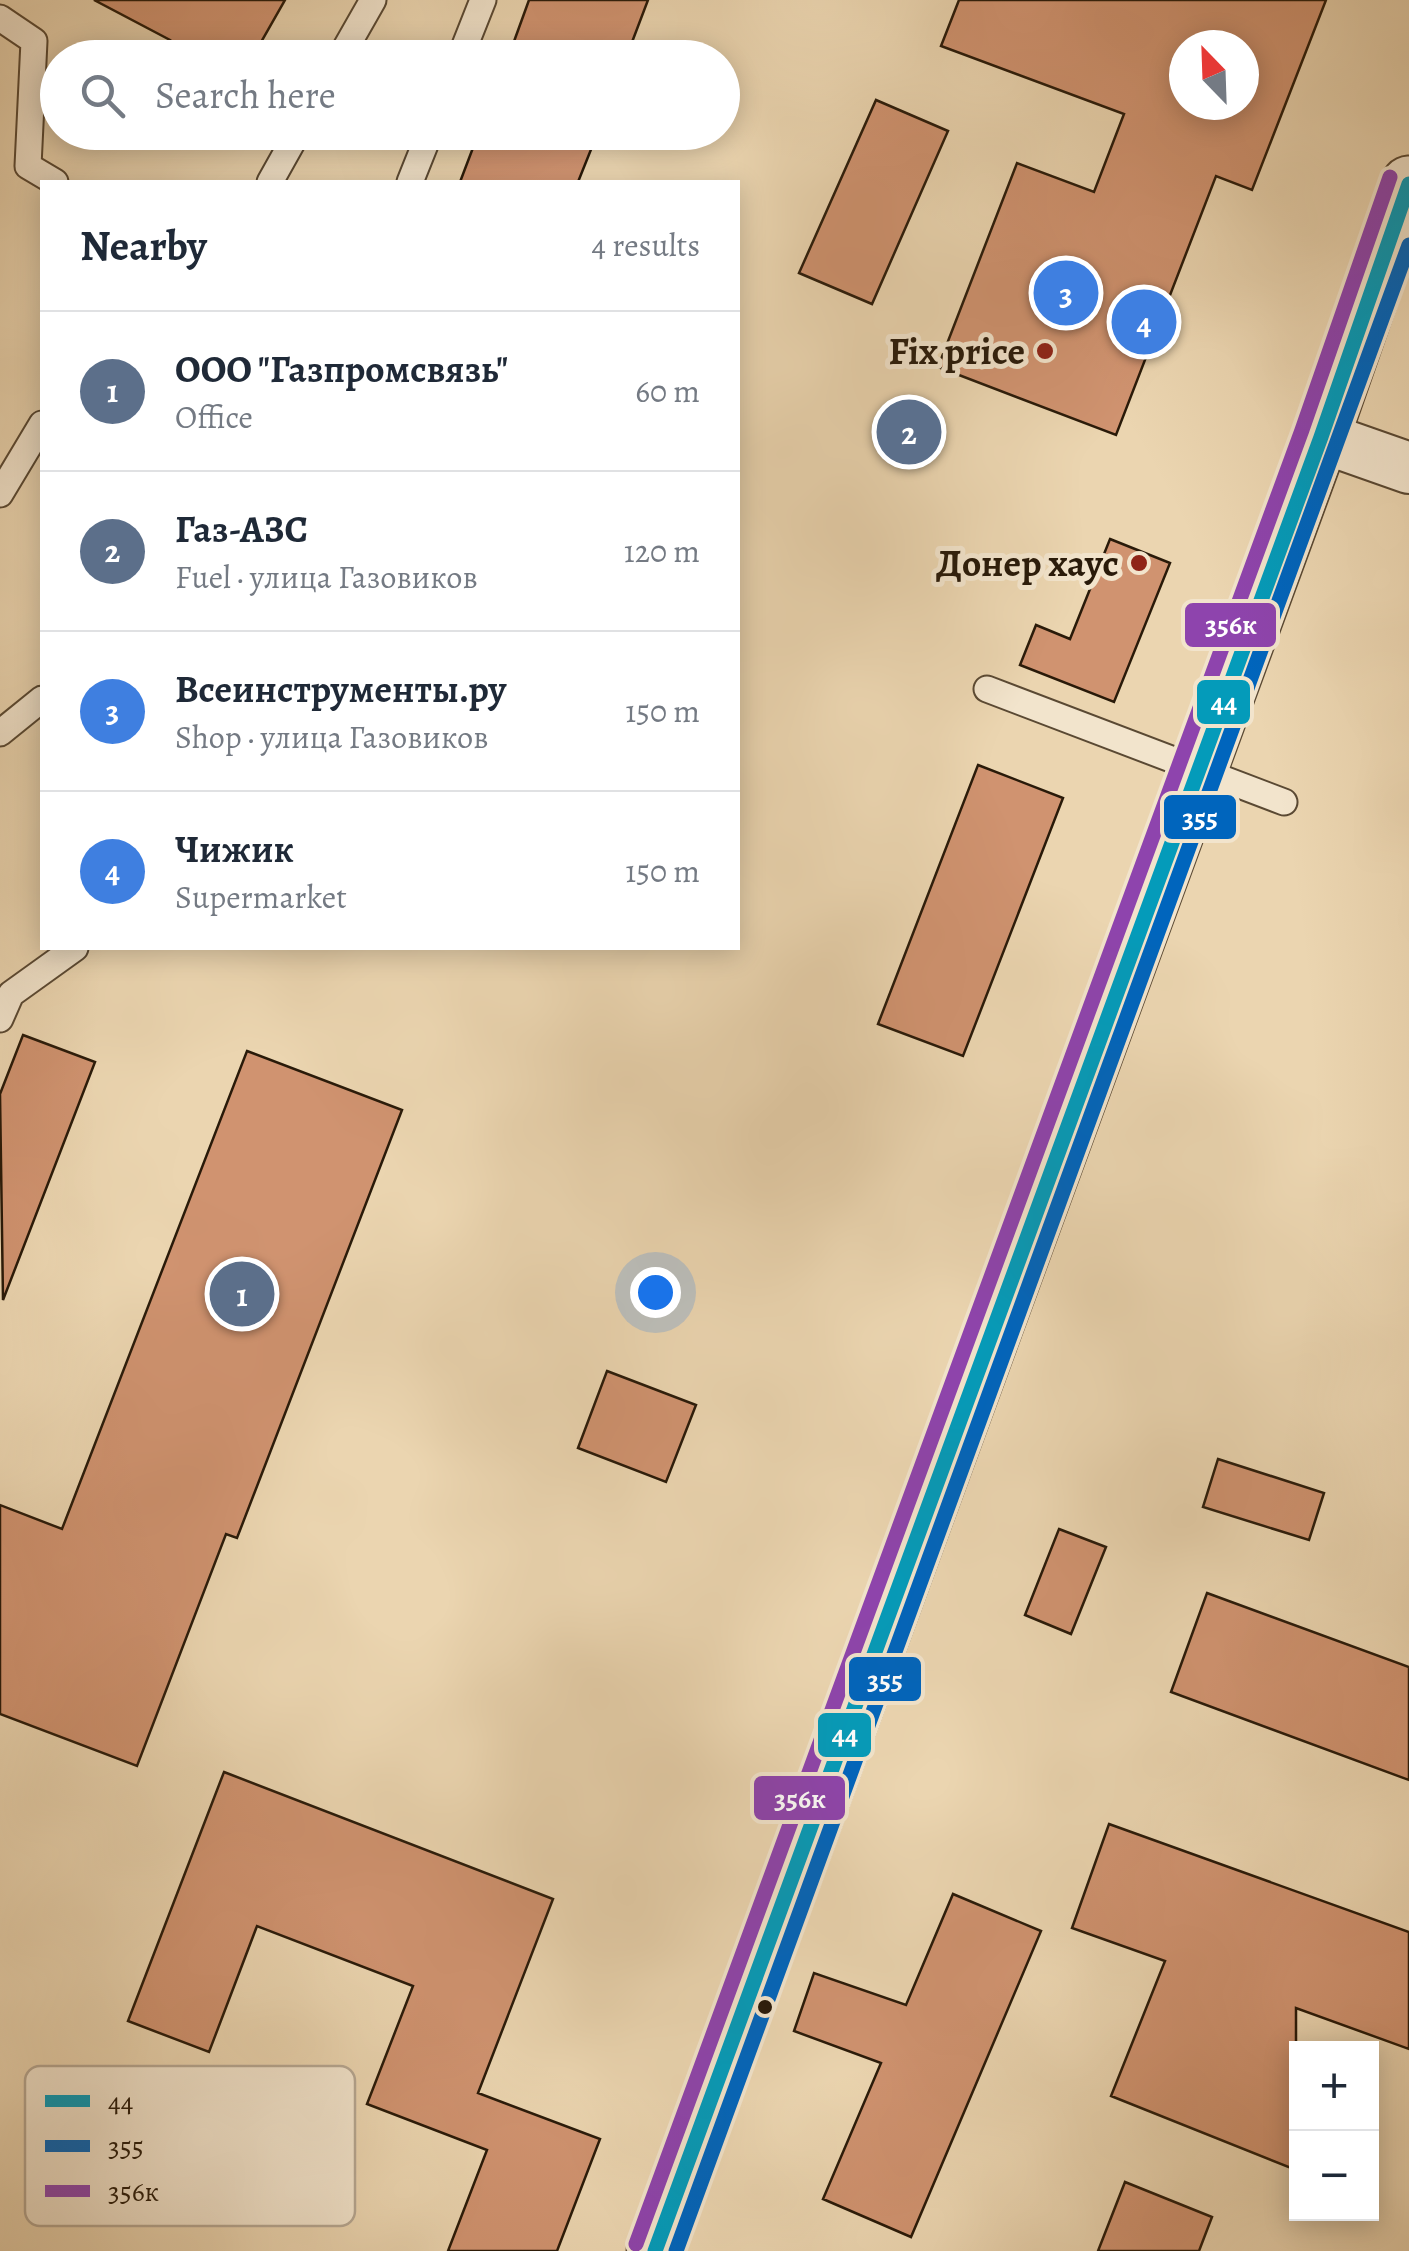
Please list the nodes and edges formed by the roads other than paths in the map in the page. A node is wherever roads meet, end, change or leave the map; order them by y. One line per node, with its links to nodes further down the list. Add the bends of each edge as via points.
1 (373, 0): 4 (lane)
2 (483, 0): 5 (lane)
3 (0, 18): 8 (lane, via 34,42 28,166)
4 (350, 40)
5 (467, 40)
6 (288, 150): 9 (lane)
7 (423, 150): 10 (lane)
8 (52, 180)
9 (271, 180)
10 (411, 180)
11 (1409, 184): 13 (street)
12 (40, 427): 15 (lane)
13 (1321, 437): 14 (street); 19 (street)
14 (1409, 468)
15 (0, 494)
16 (987, 690): 19 (lane)
17 (40, 702): 18 (lane)
18 (0, 733)
19 (1199, 769): 20 (lane); 23 (street)
20 (1284, 802)
21 (73, 950): 22 (lane, via 11,994)
22 (0, 1019)
23 (654, 2251)

